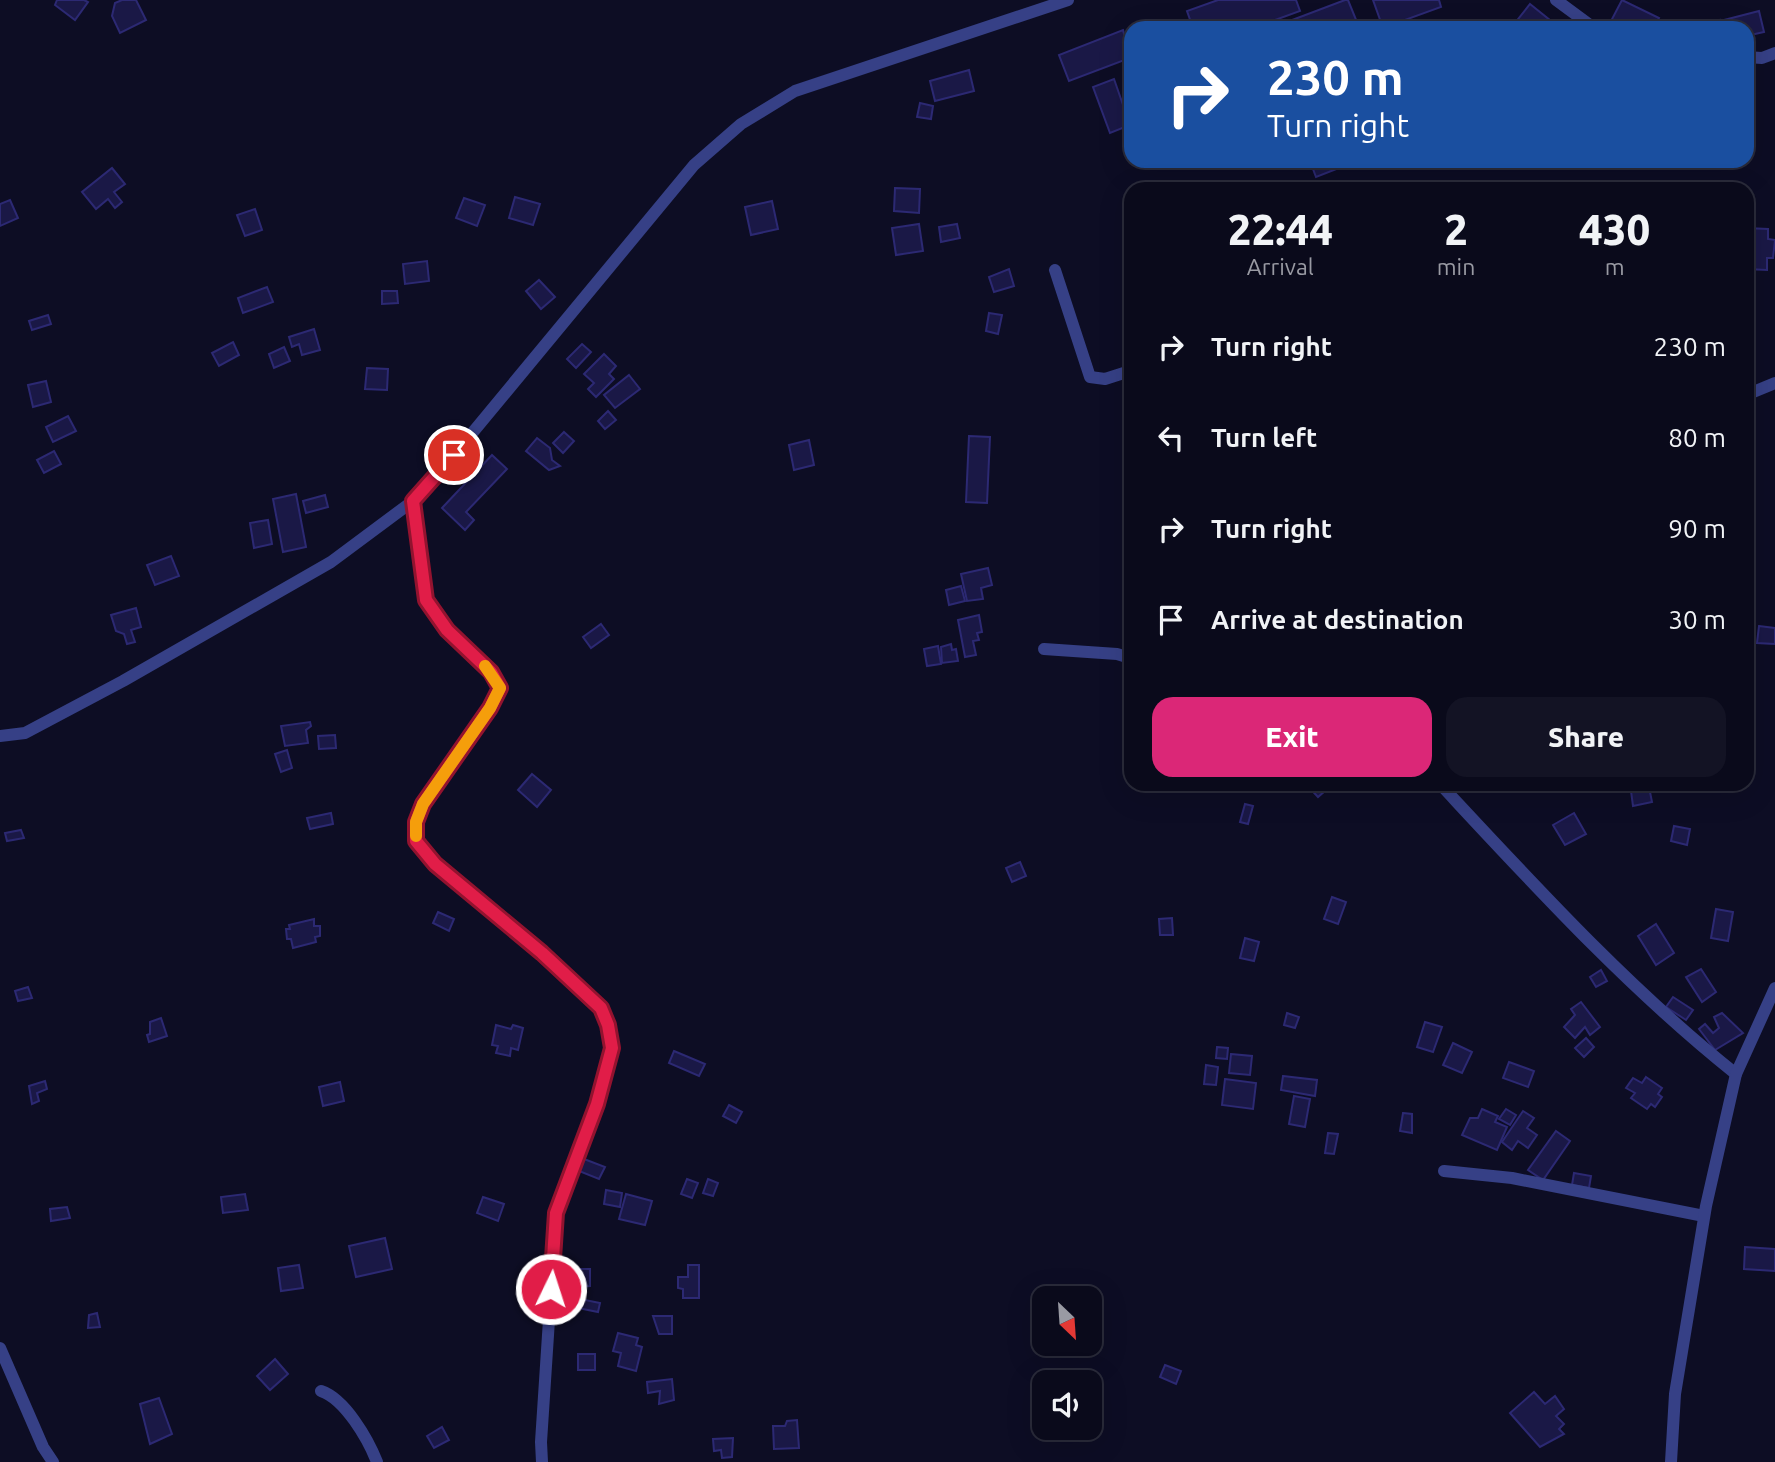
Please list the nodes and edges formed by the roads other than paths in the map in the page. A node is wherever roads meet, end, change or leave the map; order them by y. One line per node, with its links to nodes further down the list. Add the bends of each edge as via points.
1 (1068, 0): 10 (street, via 795,91 741,124 694,165)
2 (1556, 0): 3 (street)
3 (1584, 21)
4 (1775, 53): 5 (street)
5 (1754, 58)
6 (1055, 270): 7 (street, via 1090,377)
7 (1124, 374)
8 (1775, 383): 9 (street)
9 (1754, 392)
10 (413, 501): 13 (street, via 331,562 123,681 24,733); 23 (street, via 426,600 500,688 423,804 416,822 416,841 435,864 601,1008 612,1048 597,1104 556,1213)
11 (1044, 649): 12 (street)
12 (1124, 656)
13 (0, 736)
14 (1447, 791): 16 (street, via 1675,1026)
15 (1775, 988): 16 (street)
16 (1736, 1074): 18 (street)
17 (1444, 1171): 18 (street, via 1512,1178)
18 (1704, 1216): 24 (street, via 1675,1394)
19 (0, 1348): 21 (street)
20 (321, 1391): 22 (street, via 331,1394 368,1439)
21 (53, 1462)
22 (377, 1462)
23 (542, 1462)
24 (1671, 1462)

